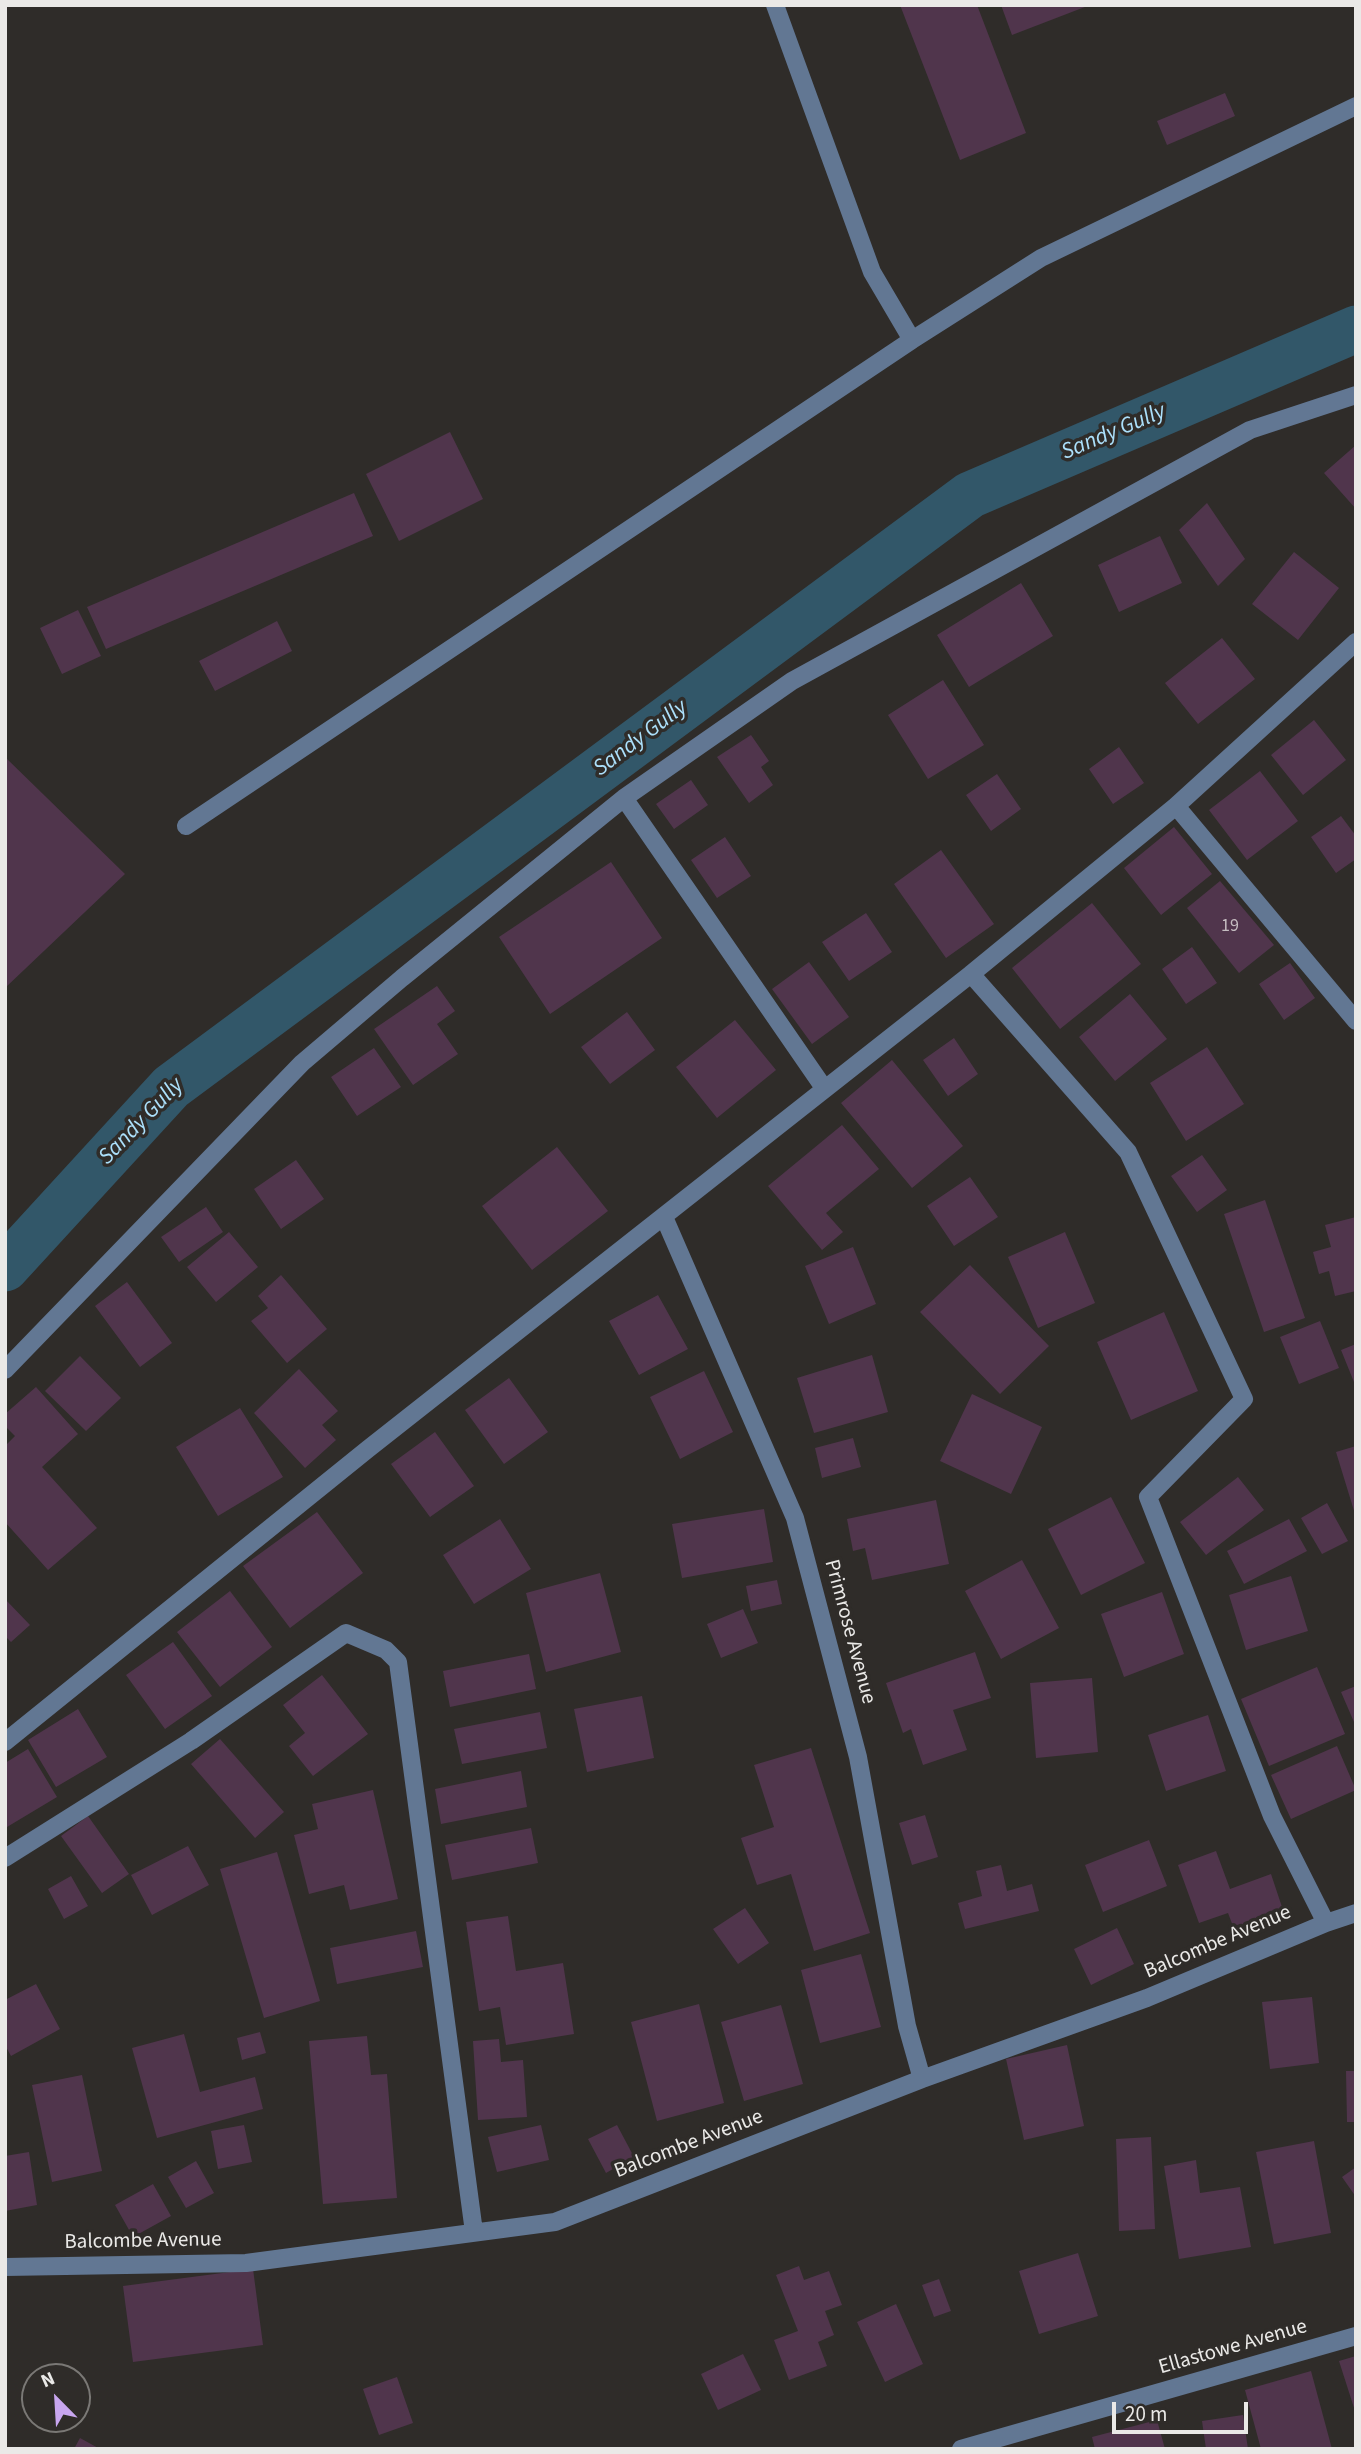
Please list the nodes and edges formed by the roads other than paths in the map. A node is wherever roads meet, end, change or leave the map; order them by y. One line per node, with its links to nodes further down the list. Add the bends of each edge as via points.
1 (775, 5): 3 (street, via 872,272)
2 (1356, 106): 3 (street, via 1041,258)
3 (912, 340): 8 (street)
4 (1356, 395): 6 (street, via 1250,430 792,681)
5 (1356, 642): 7 (street)
6 (624, 798): 11 (street); 13 (street, via 302,1063)
7 (1176, 806): 9 (street); 10 (street)
8 (186, 826)
9 (971, 974): 11 (street); 17 (street, via 1128,1152 1244,1399 1148,1497 1272,1816)
10 (1356, 1021)
11 (824, 1088): 12 (street)
12 (664, 1217): 14 (street); 18 (street, Primrose Avenue, via 795,1518 858,1757 907,2026)
13 (5, 1370)
14 (5, 1742)
15 (5, 1858): 19 (street, via 191,1741 346,1633 386,1650 398,1662)
16 (1356, 1913): 17 (street, Balcombe Avenue)
17 (1326, 1923): 18 (street, Balcombe Avenue, via 1147,1998)
18 (922, 2079): 19 (street, Balcombe Avenue, via 555,2222)
19 (474, 2232): 20 (street, Balcombe Avenue, via 246,2263)
20 (5, 2267)
21 (1356, 2336): 22 (street, Ellastowe Avenue)
22 (961, 2449)

